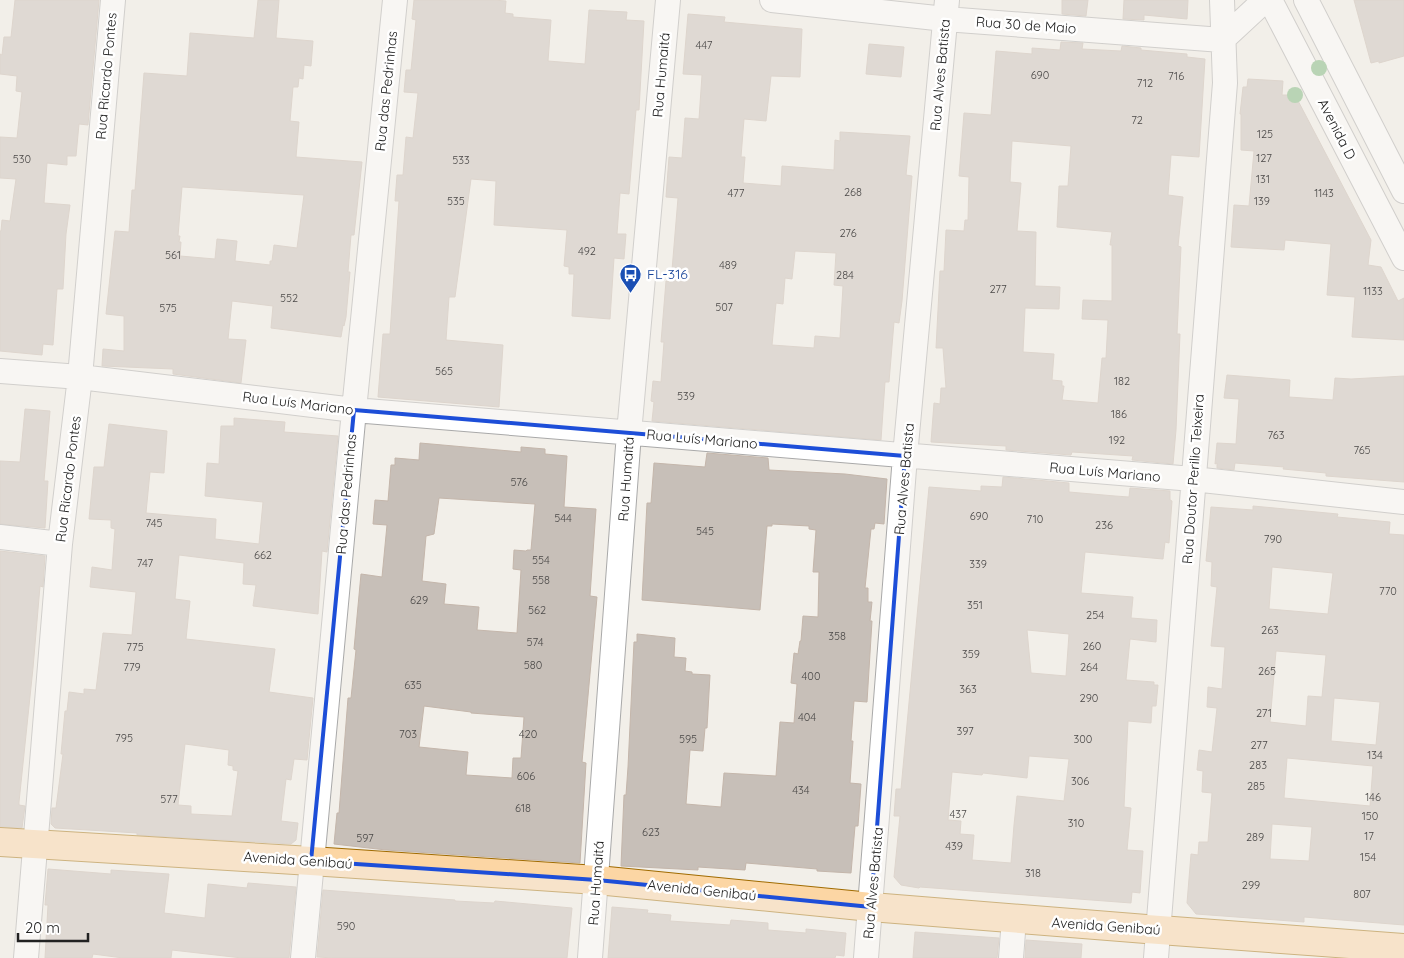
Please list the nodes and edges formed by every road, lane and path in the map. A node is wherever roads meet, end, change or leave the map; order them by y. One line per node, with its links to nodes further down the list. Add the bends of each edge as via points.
1 (113, 0): 14 (street, Rua Ricardo Pontes)
2 (396, 0): 15 (street, Rua das Pedrinhas)
3 (668, 0): 16 (street, Rua Humaitá)
4 (772, 0): 9 (street, Rua 30 de Maio)
5 (1222, 0): 10 (street, Rua Doutor Perilio Teixeira)
6 (1265, 0): 10 (street)
7 (1270, 0): 12 (street, Avenida D)
8 (1306, 0): 11 (street)
9 (946, 9): 10 (street, Rua 30 de Maio); 17 (street, Rua Alves Batista)
10 (1222, 40): 18 (street, Rua Doutor Perilio Teixeira, via 1225,83)
11 (1404, 191)
12 (1404, 258)
13 (0, 371): 14 (street, Rua Luís Mariano)
14 (80, 377): 15 (street, Rua Luís Mariano); 21 (street, Rua Ricardo Pontes)
15 (354, 410): 16 (street, Rua Luís Mariano); 24 (street, Rua das Pedrinhas)
16 (629, 434): 17 (street, Rua Luís Mariano); 25 (street, Rua Humaitá)
17 (906, 456): 18 (street, Rua Luís Mariano); 26 (street, Rua Alves Batista)
18 (1193, 480): 19 (street, Rua Luís Mariano); 28 (street, Rua Doutor Perilio Teixeira)
19 (1404, 502)
20 (0, 537): 21 (street)
21 (60, 544): 23 (street, Rua Ricardo Pontes)
22 (0, 842): 23 (main road, Avenida Genibaú)
23 (35, 845): 24 (main road, Avenida Genibaú); 30 (street, Rua Ricardo Pontes)
24 (312, 861): 25 (main road, Avenida Genibaú); 31 (street, Rua das Pedrinhas)
25 (597, 880): 26 (main road, Avenida Genibaú); 32 (street, Rua Humaitá)
26 (871, 907): 27 (main road, Avenida Genibaú); 33 (street, Rua Alves Batista)
27 (1014, 919): 28 (main road, Avenida Genibaú); 34 (street)
28 (1159, 930): 29 (main road, Avenida Genibaú); 35 (street, Rua Doutor Perilio Teixeira)
29 (1404, 948)
30 (26, 958)
31 (303, 958)
32 (590, 958)
33 (866, 958)
34 (1011, 958)
35 (1156, 958)

